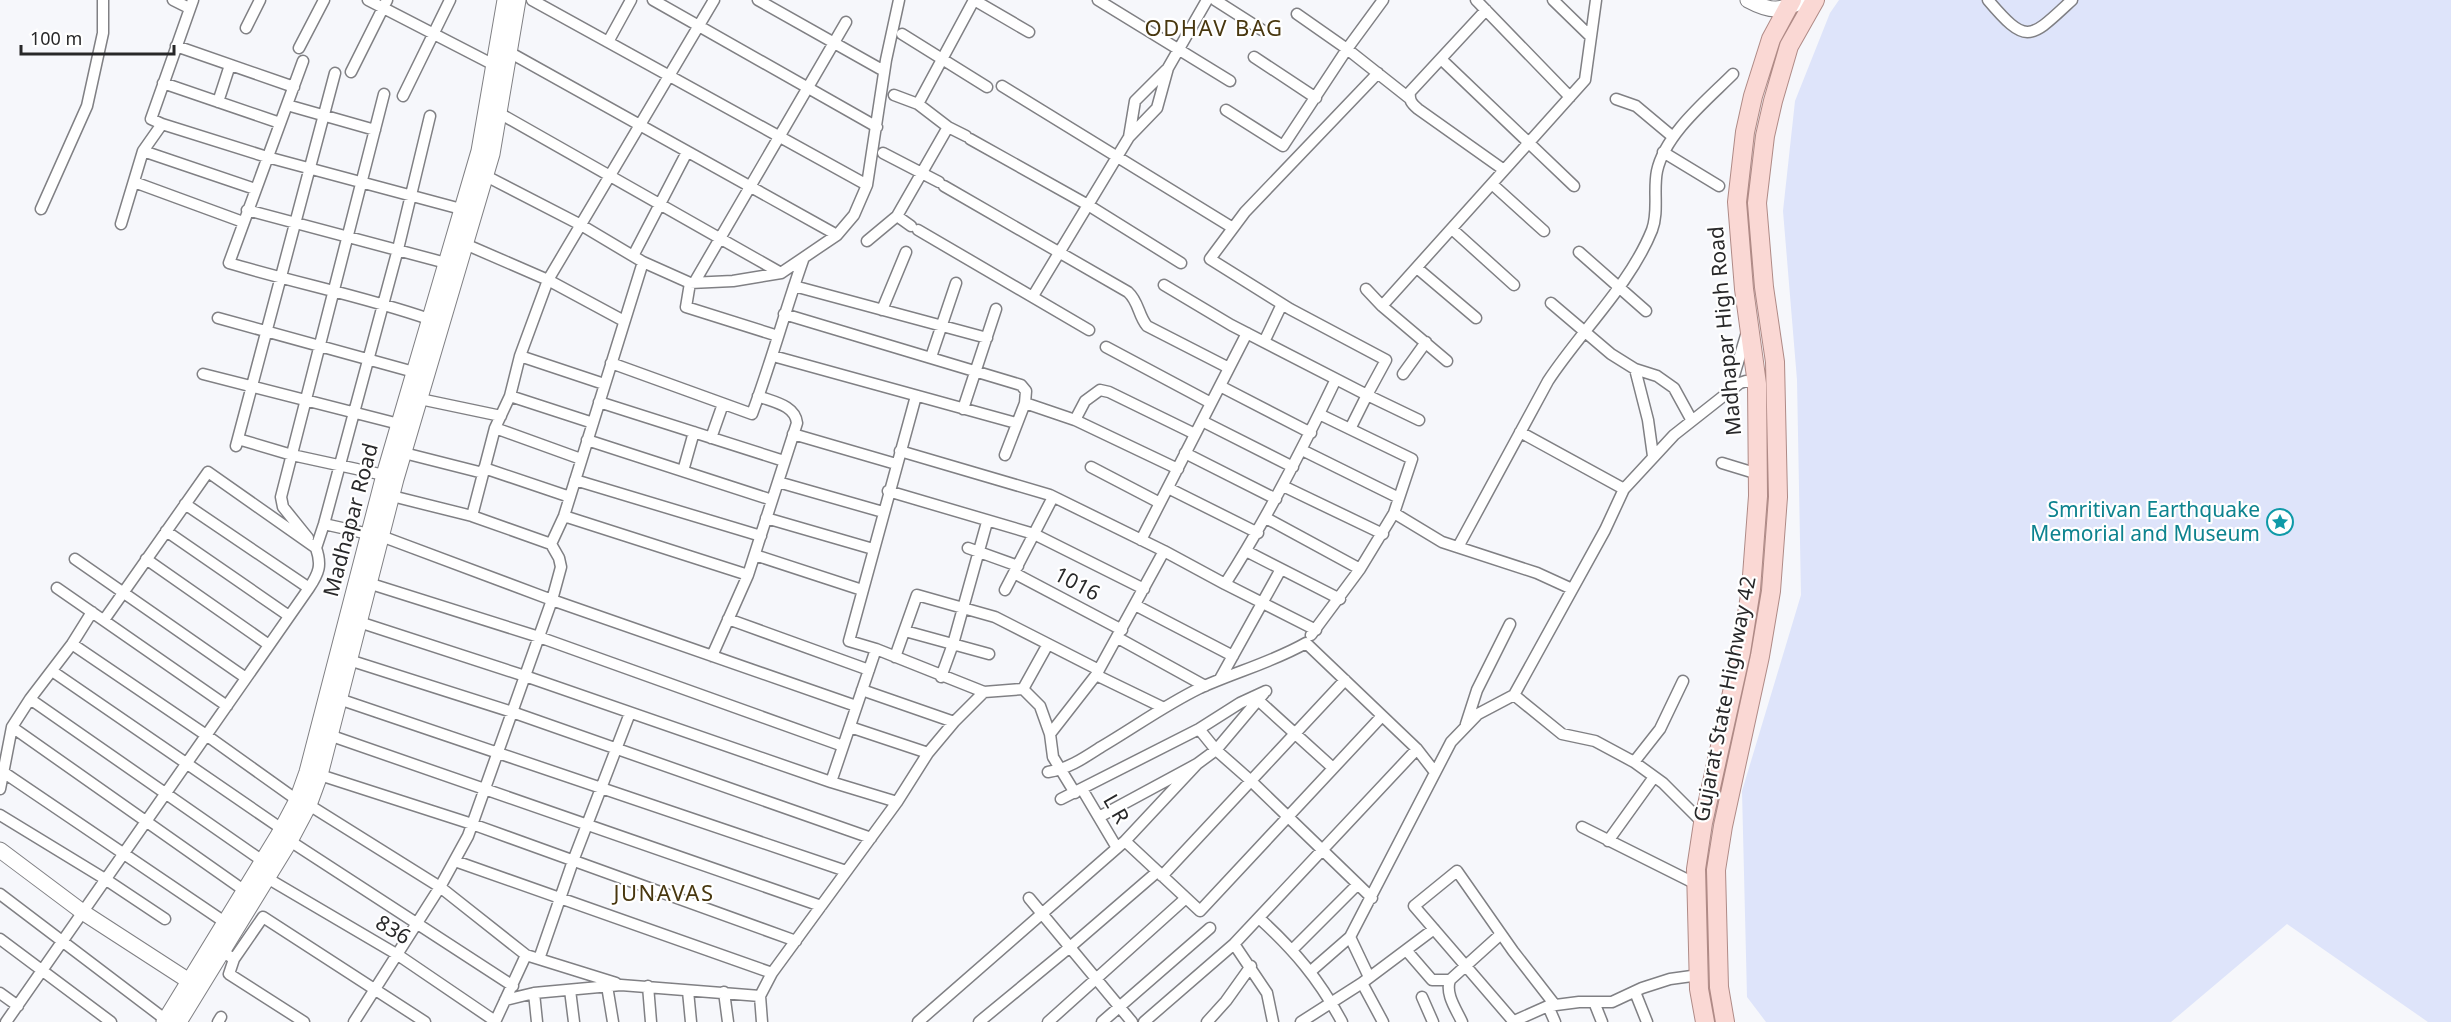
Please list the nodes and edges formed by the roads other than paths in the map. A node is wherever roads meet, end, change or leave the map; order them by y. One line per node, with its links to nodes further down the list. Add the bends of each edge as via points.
1 (103, 0): 114 (street, via 102,33 87,106)
2 (173, 0): 29 (street)
3 (260, 0): 35 (street)
4 (324, 0): 45 (street)
5 (368, 0): 27 (street)
6 (450, 0): 38 (street)
7 (505, 0): 54 (main road, Madhapar Road)
8 (518, 0): 48 (main road, Madhapar Road)
9 (532, 0): 42 (street)
10 (631, 0): 42 (street)
11 (653, 0): 34 (street)
12 (714, 0): 34 (street)
13 (758, 0): 43 (street)
14 (899, 0): 56 (street)
15 (974, 0): 37 (street); 50 (street)
16 (1098, 0): 47 (street)
17 (1207, 0): 47 (street)
18 (1215, 0): 36 (street)
19 (1383, 0): 46 (street)
20 (1476, 0): 31 (street)
21 (1553, 0): 40 (street)
22 (1596, 0): 40 (street)
23 (1805, 0): 30 (main road)
24 (1815, 0): 491 (main road, Gujarat State Highway 42, via 1789,46 1773,101 1757,203 1775,362 1778,497 1771,591 1716,870 1719,987)
25 (1988, 0): 26 (street, via 2007,23 2018,31 2031,32 2044,26)
26 (2072, 0)
27 (386, 3): 38 (street); 57 (street)
28 (1753, 3): 30 (main road, via 1771,10); 41 (main road, via 1765,18)
29 (191, 4): 44 (street)
30 (1790, 4): 41 (main road, Madhapar High Road)
31 (1486, 10): 51 (street); 71 (street)
32 (1297, 14): 46 (street)
33 (846, 22): 43 (street)
34 (699, 26): 60 (street); 67 (street)
35 (246, 28)
36 (1262, 30)
37 (1029, 32)
38 (434, 33): 54 (street); 70 (street)
39 (902, 34): 50 (street)
40 (1591, 37): 71 (street, via 1585,80)
41 (1771, 39): 163 (main road, Madhapar High Road, via 1747,123 1737,202)
42 (608, 42): 60 (street)
43 (834, 42): 56 (street); 67 (street)
44 (176, 46): 53 (street); 63 (street)
45 (299, 48)
46 (1347, 49): 59 (street); 72 (street)
47 (1178, 50): 55 (street); 62 (street)
48 (509, 52): 79 (main road, Madhapar Road); 84 (street)
49 (1254, 57): 72 (street)
50 (942, 59): 66 (street); 76 (street)
51 (1441, 59): 73 (street, via 1410,92); 91 (street)
52 (303, 62): 65 (street)
53 (230, 65): 65 (street); 75 (street)
54 (494, 65): 115 (main road, Madhapar Road, via 479,151)
55 (1168, 68): 89 (street, via 1157,108); 89 (street, via 1135,101)
56 (884, 71): 85 (street)
57 (351, 72)
58 (335, 73): 81 (street)
59 (1378, 73): 73 (street); 122 (street)
60 (670, 75): 84 (street); 88 (street)
61 (1733, 75): 90 (street)
62 (1230, 81)
63 (163, 83): 75 (street); 83 (street, via 151,119)
64 (1002, 86): 96 (street)
65 (294, 87): 77 (street)
66 (987, 87)
67 (808, 88): 85 (street); 88 (street)
68 (384, 94): 87 (street)
69 (894, 95): 76 (street)
70 (403, 96)
71 (1570, 97): 91 (street)
72 (1316, 98): 78 (street, via 1282,146)
73 (1409, 98): 99 (street, via 1418,109)
74 (1616, 99): 90 (street, via 1636,106)
75 (218, 102): 82 (street)
76 (918, 104): 86 (street)
77 (287, 105): 81 (street); 82 (street)
78 (1226, 110)
79 (499, 113): 101 (street); 102 (main road, Madhapar Road)
80 (430, 116): 111 (street)
81 (324, 117): 87 (street); 98 (street)
82 (280, 123): 97 (street)
83 (162, 124): 92 (street); 97 (street)
84 (640, 126): 93 (street); 101 (street)
85 (877, 127): 106 (street)
86 (948, 127): 100 (street); 113 (street)
87 (375, 130): 104 (street)
88 (779, 136): 106 (street); 109 (street)
89 (1129, 137): 96 (street)
90 (1673, 137): 94 (street)
91 (1529, 143): 99 (street); 107 (street)
92 (143, 151): 103 (street); 110 (street)
93 (687, 152): 109 (street); 112 (street)
94 (1663, 152): 108 (street); 147 (street, via 1654,188 1652,229)
95 (883, 153): 100 (street)
96 (1117, 157): 113 (street); 122 (street)
97 (267, 158): 98 (street); 110 (street)
98 (310, 169): 104 (street); 119 (street)
99 (1504, 170): 105 (street)
100 (922, 172): 117 (street); 132 (street)
101 (610, 175): 112 (street); 121 (street)
102 (486, 177): 121 (street); 129 (main road, Madhapar Road)
103 (134, 182): 118 (street); 120 (street)
104 (361, 183): 111 (street); 125 (street)
105 (1492, 184): 123 (street); 124 (street)
106 (867, 185): 126 (street, via 854,215)
107 (1574, 186)
108 (1719, 186)
109 (750, 187): 126 (street); 127 (street)
110 (255, 189): 116 (street)
111 (411, 196): 115 (street); 130 (street)
112 (660, 204): 127 (street); 134 (street)
113 (1088, 205): 132 (street); 137 (street)
114 (41, 209)
115 (461, 209): 136 (main road, Madhapar Road)
116 (247, 210): 118 (street); 119 (street)
117 (897, 216): 128 (street); 150 (street)
118 (243, 222): 140 (street, via 229,263)
119 (296, 223): 125 (street); 140 (street)
120 (122, 224)
121 (580, 225): 134 (street); 141 (street)
122 (1233, 228): 153 (street, via 1210,260)
123 (1452, 229): 138 (street); 145 (street)
124 (1544, 231)
125 (347, 236): 130 (street); 149 (street)
126 (837, 236): 135 (street)
127 (720, 238): 139 (street); 142 (street)
128 (867, 241)
129 (465, 244): 141 (street); 198 (main road, Madhapar Road)
130 (398, 249): 136 (street); 151 (street)
131 (906, 252): 156 (street)
132 (1060, 252): 150 (street); 181 (street, via 1128,292 1135,298 1147,326)
133 (1578, 252): 147 (street)
134 (638, 259): 142 (street); 162 (street)
135 (803, 260): 139 (street); 146 (street)
136 (446, 262): 161 (main road, Madhapar Road)
137 (1181, 263)
138 (1417, 268): 154 (street); 160 (street)
139 (781, 273): 142 (street)
140 (281, 279): 149 (street); 166 (street)
141 (548, 280): 162 (street); 175 (street)
142 (692, 283): 169 (street, via 686,307)
143 (956, 283): 164 (street)
144 (1164, 285): 167 (street)
145 (1514, 285)
146 (794, 286): 156 (street); 158 (street)
147 (1618, 286): 157 (street); 168 (street)
148 (1366, 289): 154 (street)
149 (333, 291): 151 (street); 173 (street)
150 (1033, 296): 165 (street)
151 (382, 303): 161 (street); 178 (street)
152 (1551, 303): 168 (street)
153 (1282, 304): 171 (street); 193 (street, via 1386,360)
154 (1382, 306): 172 (street)
155 (996, 309): 170 (street)
156 (882, 310): 164 (street)
157 (1646, 311)
158 (784, 314): 169 (street); 177 (street)
159 (218, 318): 166 (street)
160 (1476, 318)
161 (429, 319): 184 (main road, Madhapar Road)
162 (624, 321): 180 (street)
163 (1749, 324): 189 (main road, Madhapar High Road); 192 (street)
164 (940, 325): 170 (street); 177 (street)
165 (1089, 330)
166 (267, 331): 173 (street); 190 (street)
167 (1247, 333): 171 (street); 181 (street)
168 (1586, 333): 182 (street); 217 (street, via 1563,359)
169 (778, 336): 176 (street)
170 (987, 338): 183 (street)
171 (1264, 342): 187 (street)
172 (1426, 342): 179 (street); 186 (street)
173 (319, 346): 178 (street); 197 (street)
174 (1106, 347): 201 (street)
175 (520, 356): 188 (street); 194 (street)
176 (773, 356): 195 (street); 196 (street)
177 (931, 357): 183 (street)
178 (368, 358): 184 (street); 204 (street)
179 (1447, 361)
180 (611, 363): 188 (street); 202 (street)
181 (1229, 368): 191 (street)
182 (1635, 369): 207 (street, via 1657,376 1674,388); 229 (street)
183 (974, 370): 200 (street, via 1021,385 1026,391); 203 (street)
184 (414, 372): 213 (main road, Madhapar Road)
185 (203, 374): 190 (street)
186 (1403, 374)
187 (1336, 380): 193 (street); 205 (street)
188 (604, 384): 199 (street)
189 (1757, 384): 192 (street, via 1746,381); 240 (main road, Madhapar High Road)
190 (252, 386): 197 (street); 227 (street, via 237,443)
191 (1220, 386): 201 (street); 218 (street)
192 (1730, 389): 207 (street)
193 (1367, 395): 209 (street); 215 (street)
194 (510, 396): 206 (street); 211 (street)
195 (758, 396): 202 (street, via 752,414); 219 (street, via 790,408 796,417)
196 (916, 396): 203 (street); 224 (street)
197 (306, 399): 204 (street); 227 (street)
198 (420, 399): 206 (street); 225 (main road, Madhapar Road)
199 (599, 402): 211 (street); 216 (street)
200 (1025, 403): 208 (street); 212 (street)
201 (1211, 403): 210 (street)
202 (723, 404): 221 (street)
203 (963, 409): 212 (street)
204 (353, 413): 213 (street); 234 (street)
205 (1319, 414): 215 (street); 218 (street)
206 (501, 416): 214 (street)
207 (1691, 419): 229 (street)
208 (1075, 420): 220 (street, via 1085,401 1100,390); 237 (street)
209 (1419, 420)
210 (1202, 422): 220 (street); 236 (street)
211 (592, 423): 222 (street)
212 (1016, 423): 228 (street)
213 (399, 424): 241 (main road, Madhapar Road)
214 (495, 428): 230 (street); 238 (street)
215 (1350, 429): 251 (street, via 1412,459)
216 (694, 432): 221 (street); 239 (street)
217 (1520, 432): 246 (street); 272 (street)
218 (1311, 433): 223 (street)
219 (793, 434): 231 (street); 232 (street)
220 (1195, 434): 226 (street)
221 (711, 438): 231 (street)
222 (587, 440): 230 (street); 239 (street)
223 (1302, 450): 236 (street); 251 (street)
224 (900, 451): 232 (street); 250 (street)
225 (404, 453): 238 (street); 248 (main road, Madhapar Road)
226 (1185, 453): 237 (street); 252 (street)
227 (292, 455): 234 (street); 273 (street, via 281,497 283,507)
228 (1005, 455)
229 (1653, 456): 246 (street)
230 (581, 459): 242 (street)
231 (784, 461): 243 (street)
232 (896, 464): 247 (street)
233 (1722, 464): 240 (street)
234 (339, 466): 241 (street); 263 (street)
235 (1091, 467): 254 (street)
236 (1293, 467): 244 (street)
237 (1178, 469): 245 (street)
238 (484, 470): 249 (street); 258 (street)
239 (682, 471): 253 (street)
240 (1758, 474): 382 (main road, Madhapar High Road, via 1751,589)
241 (384, 475): 268 (main road, Madhapar Road)
242 (575, 480): 249 (street); 269 (street)
243 (778, 482): 253 (street); 256 (street)
244 (1283, 486): 252 (street); 267 (street)
245 (1168, 488): 254 (street); 265 (street)
246 (1624, 489): 290 (street)
247 (888, 491): 256 (street); 262 (street)
248 (392, 496): 258 (street); 268 (main road, Madhapar Road)
249 (570, 497): 259 (street)
250 (1053, 497): 266 (street); 270 (street)
251 (1399, 498): 257 (street)
252 (1276, 499): 261 (street)
253 (772, 500): 260 (street)
254 (1160, 503): 270 (street)
255 (185, 504): 264 (street); 273 (street, via 208,472); 288 (street)
256 (883, 512): 274 (street)
257 (1394, 513): 267 (street); 272 (street, via 1442,542)
258 (472, 516): 271 (street)
259 (564, 516): 271 (street); 284 (street)
260 (766, 518): 269 (street); 274 (street)
261 (1266, 518): 265 (street); 282 (street)
262 (987, 522): 266 (street); 275 (street)
263 (324, 524): 268 (street); 273 (street)
264 (166, 531): 280 (street); 300 (street)
265 (1258, 533): 277 (street)
266 (1035, 534): 283 (street); 289 (street)
267 (1383, 534): 282 (street)
268 (375, 535): 285 (main road, Madhapar Road); 295 (street); 377 (main road, Madhapar Road, via 307,772)
269 (761, 536): 278 (street)
270 (1141, 540): 276 (street)
271 (551, 544): 295 (street, via 561,567)
272 (1458, 547): 290 (street)
273 (316, 548): 288 (street, via 319,573)
274 (873, 549): 291 (street)
275 (973, 550): 283 (street, 1016); 298 (street)
276 (1164, 551): 286 (street); 289 (street)
277 (1246, 551): 281 (street); 286 (street)
278 (754, 555): 284 (street); 291 (street)
279 (75, 559): 293 (street)
280 (146, 559): 293 (street); 313 (street)
281 (1281, 569): 294 (street); 296 (street)
282 (1360, 569): 294 (street)
283 (1016, 570): 292 (street); 307 (street, 1016)
284 (748, 575): 301 (street)
285 (368, 583): 303 (main road, Madhapar Road); 308 (street)
286 (1225, 585): 296 (street)
287 (57, 588): 299 (street)
288 (309, 588): 300 (street)
289 (1144, 588): 297 (street)
290 (1572, 589): 333 (street)
291 (862, 590): 314 (street, via 849,640)
292 (1005, 590)
293 (123, 592): 302 (street); 325 (street)
294 (1340, 599): 306 (street)
295 (552, 600): 308 (street); 316 (street)
296 (1262, 603): 306 (street); 317 (street)
297 (1135, 605): 307 (street); 317 (street)
298 (963, 608): 305 (street, via 917,595); 311 (street); 312 (street, via 995,617)
299 (92, 612): 302 (street); 310 (street)
300 (289, 616): 313 (street)
301 (728, 619): 316 (street); 320 (street)
302 (104, 620): 337 (street)
303 (359, 622): 319 (main road, Madhapar Road); 323 (street)
304 (1510, 624): 344 (street, via 1477,690)
305 (905, 630): 311 (street); 318 (street)
306 (1316, 630): 309 (street)
307 (1120, 634): 322 (street); 329 (street, 1016)
308 (539, 637): 323 (street); 352 (street)
309 (1305, 643): 326 (street, via 1287,654); 327 (street)
310 (72, 644): 321 (street); 350 (street)
311 (953, 644): 315 (street); 324 (street)
312 (1048, 644): 322 (street); 330 (street)
313 (269, 645): 325 (street)
314 (876, 649): 318 (street); 320 (street)
315 (989, 654)
316 (712, 656): 338 (street)
317 (1233, 656): 326 (street)
318 (895, 657): 324 (street)
319 (350, 660): 335 (main road, Madhapar Road); 340 (street)
320 (869, 670): 331 (street)
321 (52, 671): 334 (street); 360 (street)
322 (1098, 672): 339 (street); 349 (street)
323 (525, 676): 340 (street); 341 (street)
324 (942, 677): 332 (street)
325 (246, 678): 337 (street)
326 (1220, 679): 329 (street)
327 (1345, 680): 342 (street); 348 (street)
328 (1683, 681): 358 (street, via 1660,729)
329 (1205, 686): 339 (street)
330 (1023, 689): 332 (street); 349 (street, L R, via 1040,706)
331 (862, 690): 338 (street); 343 (street)
332 (984, 692): 343 (street)
333 (1514, 695): 344 (street); 358 (street, via 1562,735 1595,741)
334 (30, 699): 345 (street); 374 (street, 836)
335 (339, 699): 351 (main road, Madhapar Road); 356 (street)
336 (1258, 700): 347 (street, via 1266,691); 348 (street); 355 (street)
337 (227, 706): 350 (street)
338 (856, 706): 346 (street)
339 (1162, 707): 362 (street)
340 (512, 712): 353 (street); 356 (street)
341 (630, 713): 353 (street); 369 (street)
342 (1382, 716): 354 (street); 361 (street)
343 (954, 722): 357 (street)
344 (1466, 724): 363 (street)
345 (12, 727): 364 (street); 381 (street)
346 (850, 727): 352 (street); 357 (street)
347 (1199, 729): 355 (street); 373 (street)
348 (1295, 732): 361 (street); 368 (street)
349 (1050, 734): 362 (street, L R, via 1053,757)
350 (206, 735): 360 (street); 377 (street)
351 (329, 735): 366 (main road, Madhapar Road); 371 (street)
352 (843, 746): 369 (street)
353 (617, 748): 370 (street); 387 (street)
354 (1418, 749): 363 (street); 391 (street)
355 (1216, 750): 359 (street); 368 (street)
356 (498, 752): 370 (street); 371 (street)
357 (928, 753): 376 (street)
358 (1634, 762): 367 (street)
359 (1197, 764): 380 (street); 389 (street)
360 (186, 765): 374 (street); 386 (street)
361 (1333, 768): 379 (street)
362 (1061, 770): 365 (street); 373 (street, L R)
363 (1434, 771): 407 (street)
364 (3, 772): 372 (street); 392 (street)
365 (1048, 772)
366 (320, 776): 377 (main road, Madhapar Road); 383 (street)
367 (1654, 777): 382 (street); 388 (street)
368 (1250, 780): 379 (street); 397 (street)
369 (831, 782): 376 (street)
370 (601, 787): 384 (street); 396 (street)
371 (485, 788): 383 (street); 384 (street)
372 (0, 789)
373 (1079, 791): 375 (street); 380 (street, L R)
374 (165, 793): 381 (street); 395 (street, 836)
375 (1061, 799)
376 (897, 802): 387 (street)
377 (303, 803): 386 (main road, Madhapar Road); 401 (street)
378 (0, 815): 398 (street)
379 (1287, 816): 391 (street); 406 (street, via 1200,911)
380 (1099, 817): 389 (street, L R)
381 (146, 822): 392 (street); 402 (street)
382 (1703, 823): 399 (main road, Madhapar High Road)
383 (472, 824): 393 (street); 394 (street)
384 (588, 824): 394 (street); 408 (street)
385 (1582, 827): 388 (street)
386 (286, 834): 395 (main road, Madhapar Road); 413 (street)
387 (871, 838): 396 (street)
388 (1608, 841): 399 (street)
389 (1121, 845): 397 (street, L R); 410 (street)
390 (0, 850): 409 (main road)
391 (1322, 850): 400 (street); 411 (street)
392 (124, 853): 398 (street); 414 (street)
393 (455, 861): 401 (street); 404 (street)
394 (573, 861): 404 (street); 421 (street)
395 (267, 869): 402 (main road, Madhapar Road); 426 (main road, Madhapar Road); 427 (street, 836)
396 (846, 871): 408 (street)
397 (1159, 874): 406 (street, L R); 423 (street)
398 (105, 879): 409 (street); 412 (street)
399 (1696, 884): 435 (main road, Madhapar High Road)
400 (1357, 885): 407 (street); 424 (street)
401 (440, 887): 413 (street); 428 (street)
402 (245, 891): 414 (main road, Madhapar Road)
403 (0, 894): 420 (street)
404 (560, 898): 429 (street); 434 (street)
405 (1029, 898): 410 (street)
406 (1186, 898): 436 (street)
407 (1372, 898): 418 (street)
408 (821, 906): 421 (street)
409 (84, 913): 420 (street); 439 (main road)
410 (1042, 913): 423 (street); 474 (street)
411 (1259, 918): 422 (street); 424 (street)
412 (165, 919)
413 (418, 922): 427 (street); 441 (street)
414 (226, 923): 439 (main road, Madhapar Road)
415 (1210, 928): 458 (street)
416 (1434, 929): 417 (street, via 1414,906 1458,871); 425 (street); 430 (street)
417 (1501, 934): 430 (street); 457 (street)
418 (1350, 937): 433 (street); 437 (street)
419 (0, 939): 432 (street)
420 (63, 941): 432 (street); 460 (street)
421 (796, 941): 434 (street)
422 (1234, 944): 431 (street); 479 (street)
423 (1070, 947): 436 (street); 475 (street)
424 (1293, 950): 433 (street)
425 (1406, 950): 437 (street); 438 (street, via 1432,980)
426 (229, 955): 444 (street, via 263,917); 460 (main road, Madhapar Road); 463 (street, via 230,974)
427 (398, 955): 444 (street); 466 (street, 836)
428 (526, 955): 429 (street); 441 (street)
429 (539, 959): 440 (street)
430 (1466, 964): 438 (street); 486 (street)
431 (1251, 966): 480 (street); 481 (street, via 1267,993)
432 (42, 971): 456 (street); 462 (street)
433 (1311, 971): 454 (street)
434 (772, 974): 451 (street)
435 (1699, 975): 448 (street, via 1670,979); 490 (main road, Madhapar High Road)
436 (1096, 979): 458 (street); 476 (street)
437 (1366, 980): 454 (street); 483 (street)
438 (1450, 980): 485 (street, via 1449,993)
439 (189, 981): 460 (main road, Madhapar Road)
440 (621, 985): 442 (street); 443 (street)
441 (513, 986): 453 (street)
442 (607, 986): 445 (street); 469 (street)
443 (648, 986): 446 (street); 470 (street)
444 (374, 990): 464 (street); 465 (street)
445 (570, 990): 450 (street); 468 (street)
446 (688, 991): 447 (street); 471 (street)
447 (724, 992): 451 (street); 472 (street)
448 (1635, 992): 455 (street, via 1612,1002); 489 (street)
449 (0, 993): 456 (street)
450 (534, 993): 453 (street); 467 (street)
451 (760, 996): 473 (street)
452 (1422, 997): 484 (street)
453 (505, 1000): 466 (street)
454 (1331, 1002): 459 (street); 482 (street)
455 (1594, 1002): 457 (street); 488 (street)
456 (18, 1006): 461 (street)
457 (1552, 1006): 486 (street); 487 (street)
458 (1120, 1007): 477 (street); 478 (street)
459 (1308, 1020)
460 (170, 1021)
461 (6, 1022)
462 (111, 1022)
463 (304, 1022)
464 (354, 1022)
465 (426, 1022)
466 (495, 1022)
467 (537, 1022)
468 (574, 1022)
469 (613, 1022)
470 (651, 1022)
471 (691, 1022)
472 (728, 1022)
473 (762, 1022)
474 (918, 1022)
475 (979, 1022)
476 (1048, 1022)
477 (1102, 1022)
478 (1132, 1022)
479 (1144, 1022)
480 (1207, 1022)
481 (1273, 1022)
482 (1341, 1022)
483 (1383, 1022)
484 (1433, 1022)
485 (1462, 1022)
486 (1513, 1022)
487 (1555, 1022)
488 (1602, 1022)
489 (1647, 1022)
490 (1705, 1022)
491 (1725, 1022)

